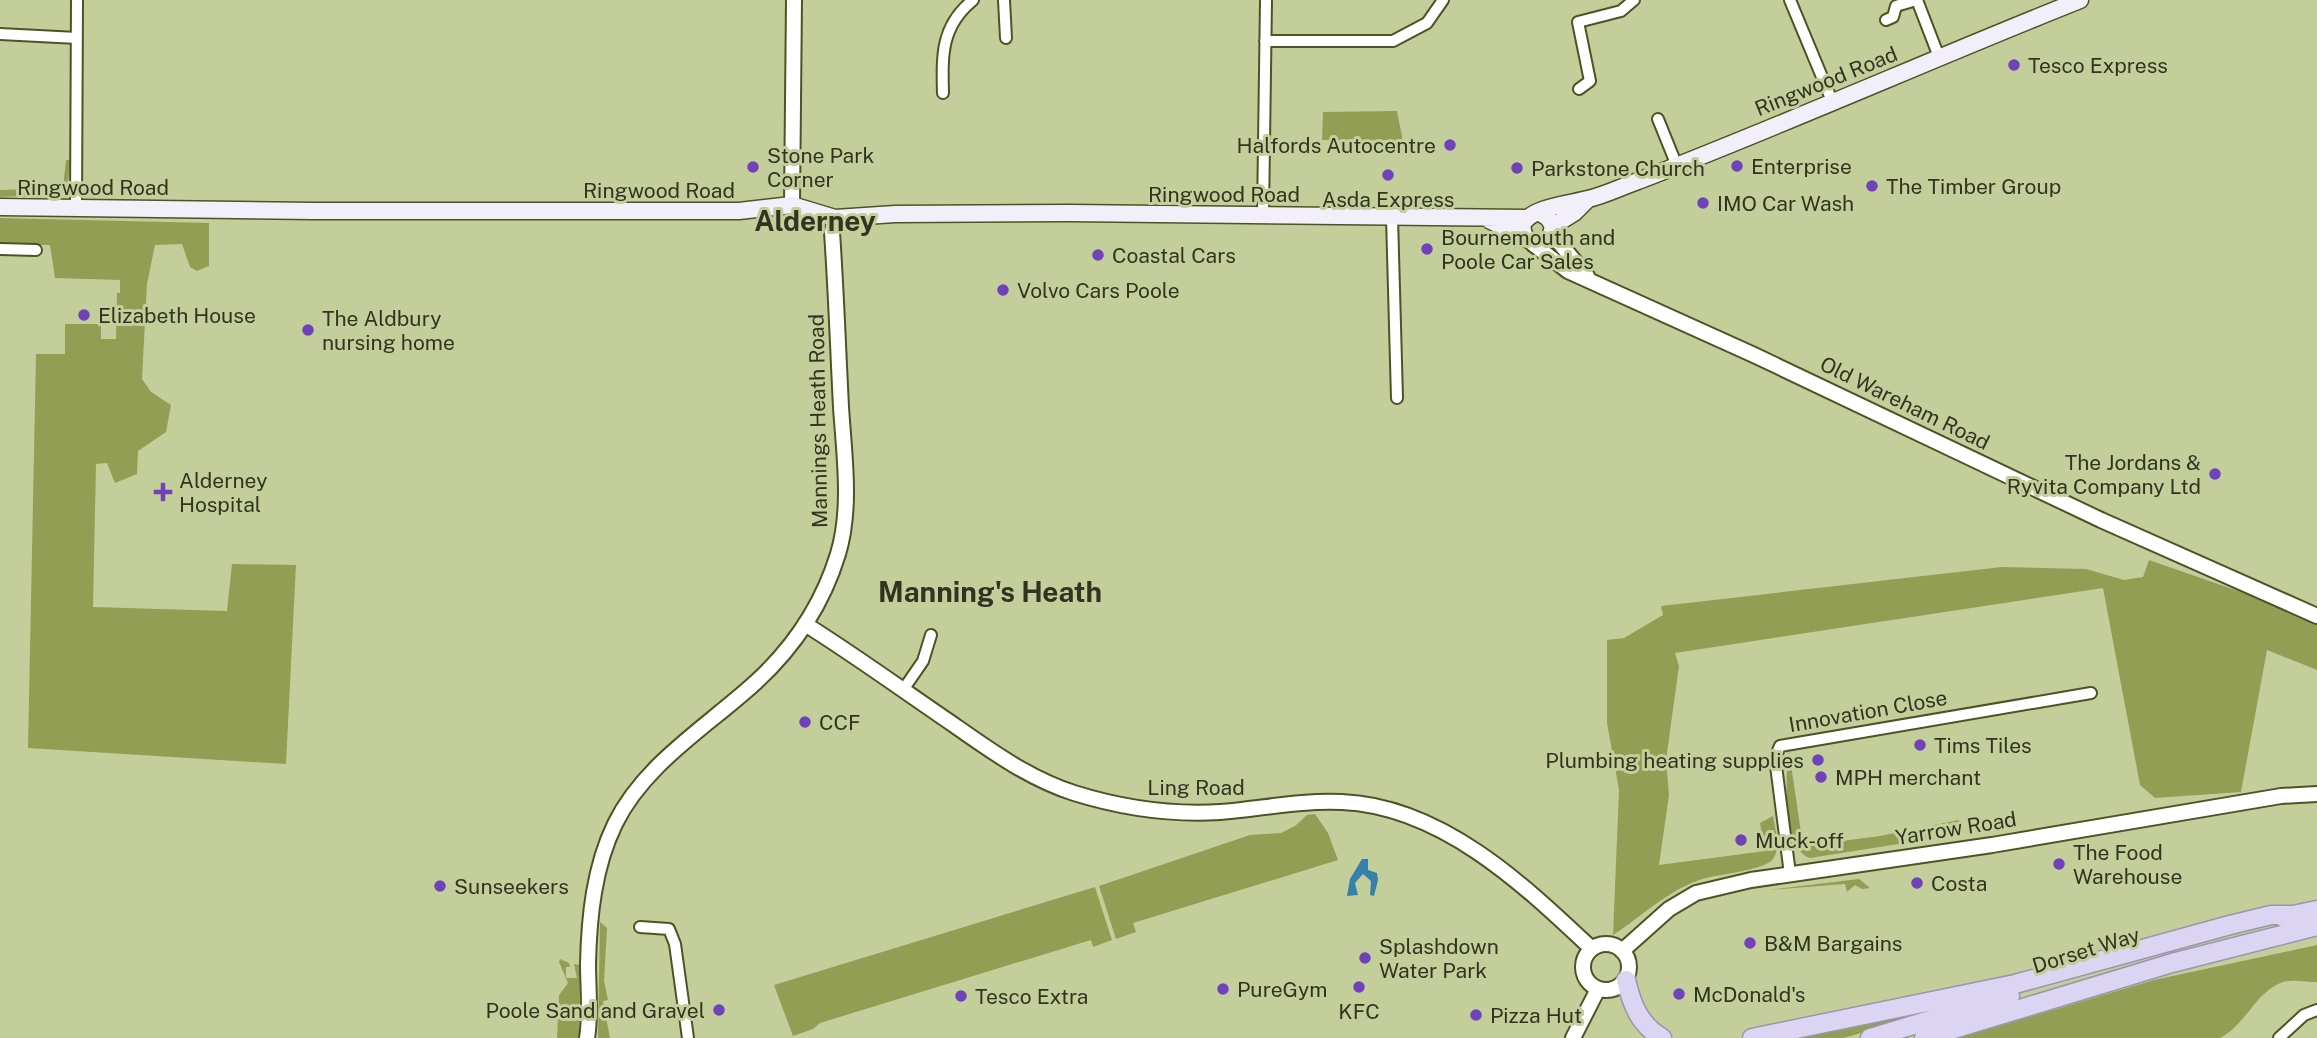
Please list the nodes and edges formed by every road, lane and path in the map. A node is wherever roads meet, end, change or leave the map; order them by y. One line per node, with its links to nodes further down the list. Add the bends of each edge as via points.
1 (77, 0): 14 (street)
2 (794, 0): 24 (street)
3 (972, 0): 19 (street, via 948,27 942,48)
4 (1004, 0): 15 (street)
5 (1266, 0): 16 (street)
6 (1443, 0): 16 (street, via 1427,23 1393,41)
7 (1634, 0): 18 (street, via 1620,11 1578,22 1590,81)
8 (1790, 0): 20 (street)
9 (1917, 0): 11 (street); 17 (street)
10 (2080, 0): 17 (main road, Ringwood Road)
11 (1895, 3): 12 (street, via 1893,17)
12 (1886, 20)
13 (0, 34): 14 (street)
14 (78, 38): 26 (street)
15 (1006, 38)
16 (1265, 41): 27 (street)
17 (1940, 57): 20 (main road, Ringwood Road)
18 (1579, 89)
19 (943, 93)
20 (1832, 101): 22 (main road, Ringwood Road)
21 (1658, 119): 22 (street)
22 (1677, 166): 23 (main road, Ringwood Road)
23 (1588, 200): 28 (main road, Ringwood Road, via 1562,203); 32 (main road, Ringwood Road)
24 (792, 205): 26 (main road, Ringwood Road, via 739,211); 31 (main road, Ringwood Road)
25 (0, 207): 26 (main road, Ringwood Road)
26 (76, 208)
27 (1264, 215): 29 (main road, Ringwood Road); 31 (main road, Ringwood Road, via 895,214)
28 (1533, 215): 30 (main road, Ringwood Road); 32 (main road, via 1548,218); 33 (main road, via 1522,230)
29 (1392, 217): 30 (main road, Ringwood Road); 37 (street)
30 (1484, 217): 33 (main road, Ringwood Road)
31 (835, 218): 39 (street, Mannings Heath Road, via 845,518 834,566)
32 (1552, 230): 33 (main road, via 1542,244); 36 (street, Old Wareham Road)
33 (1529, 241): 36 (street, Old Wareham Road, via 1568,271)
34 (0, 249): 35 (street)
35 (36, 250)
36 (1590, 279): 38 (street, Old Wareham Road, via 2101,520)
37 (1397, 398)
38 (2317, 616)
39 (805, 624): 41 (street, Ling Road); 54 (street, Mannings Heath Road, via 757,681 647,779 615,822 593,895)
40 (932, 635): 41 (street, via 923,661)
41 (903, 690): 49 (street, Ling Road, via 1020,769 1096,799 1155,811 1199,813 1342,802 1378,807 1429,823 1463,842)
42 (2091, 693): 44 (street, Innovation Close, via 1780,746 1775,758)
43 (2317, 794): 44 (street, Yarrow Road)
44 (1790, 874): 50 (street, Yarrow Road, via 1696,893 1669,909)
45 (2317, 910): 46 (highway, Dorset Way)
46 (2294, 915): 58 (highway, via 2271,915 1978,992); 59 (highway, Dorset Way)
47 (2317, 926): 60 (highway, Dorset Way, via 2172,963)
48 (640, 927): 55 (street, via 668,929 675,944)
49 (1592, 949): 50 (street, via 1604,944); 52 (street, via 1583,969)
50 (1622, 951): 51 (street, via 1629,966)
51 (1626, 980): 52 (street, via 1616,988); 57 (highway, via 1632,1006 1643,1023)
52 (1598, 989): 56 (street)
53 (2317, 1010): 61 (street, via 2304,1015)
54 (587, 1038)
55 (688, 1038)
56 (1573, 1038)
57 (1662, 1038)
58 (1752, 1038)
59 (1870, 1038)
60 (1924, 1038)
61 (2279, 1038)

